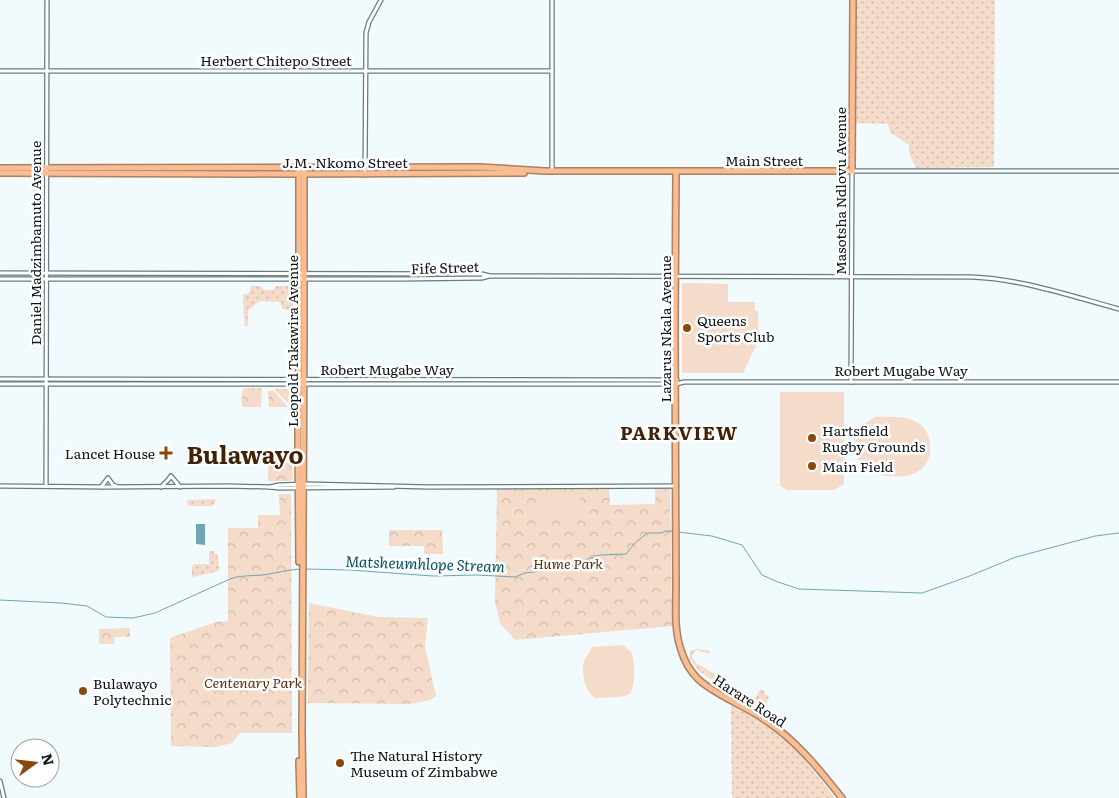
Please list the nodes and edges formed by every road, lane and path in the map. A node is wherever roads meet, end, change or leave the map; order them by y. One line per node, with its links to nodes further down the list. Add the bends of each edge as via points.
1 (47, 0): 8 (street, Daniel Madzimbamuto Avenue)
2 (381, 0): 6 (street, via 367,27)
3 (552, 0): 7 (street)
4 (853, 0): 13 (highway, Masotsha Ndlovu Avenue)
5 (0, 71): 8 (street, Herbert Chitepo Street)
6 (365, 71): 7 (street, Herbert Chitepo Street); 8 (street, Herbert Chitepo Street); 15 (street)
7 (552, 71): 12 (street)
8 (47, 72): 10 (street, Daniel Madzimbamuto Avenue)
9 (0, 168): 10 (highway, J.M. Nkomo Street)
10 (47, 171): 11 (highway, J.M. Nkomo Street); 17 (highway, J.M. Nkomo Street); 19 (street, Daniel Madzimbamuto Avenue)
11 (301, 171): 15 (highway, J.M. Nkomo Street); 20 (highway, Leopold Takawira Avenue)
12 (552, 171): 15 (highway, J.M. Nkomo Street, via 498,167); 16 (highway, J.M. Nkomo Street)
13 (852, 171): 14 (street); 16 (highway, Main Street); 22 (street, Masotsha Ndlovu Avenue)
14 (1119, 171)
15 (365, 172): 16 (highway, J.M. Nkomo Street)
16 (676, 172): 21 (highway, Lazarus Nkala Avenue)
17 (0, 173)
18 (0, 273): 19 (street, Fife Street)
19 (46, 273): 20 (street, Fife Street); 24 (street, Daniel Madzimbamuto Avenue)
20 (302, 276): 21 (street, Fife Street); 24 (street, Fife Street); 28 (highway, Leopold Takawira Avenue)
21 (676, 277): 22 (street, Fife Street); 29 (highway, Lazarus Nkala Avenue)
22 (851, 277): 25 (street, Fife Street, via 996,279); 30 (street, Masotsha Ndlovu Avenue)
23 (0, 279): 24 (street, Fife Street)
24 (46, 279): 27 (street, Daniel Madzimbamuto Avenue)
25 (1119, 309)
26 (0, 379): 27 (street, Robert Mugabe Way)
27 (46, 379): 28 (street, Robert Mugabe Way); 33 (street, Daniel Madzimbamuto Avenue)
28 (301, 382): 29 (street, Robert Mugabe Way); 33 (street, Robert Mugabe Way); 36 (highway, Leopold Takawira Avenue)
29 (676, 382): 30 (street, Robert Mugabe Way); 37 (highway, Lazarus Nkala Avenue)
30 (851, 382): 31 (street, Robert Mugabe Way)
31 (1119, 382)
32 (0, 384): 33 (street, Robert Mugabe Way)
33 (46, 384): 35 (street, Daniel Madzimbamuto Avenue)
34 (0, 486): 35 (street)
35 (46, 486): 38 (street)
36 (301, 486): 37 (street); 41 (street); 44 (highway, Leopold Takawira Avenue)
37 (676, 486): 45 (highway, Harare Road, via 677,629 680,649 693,673 778,730 803,751)
38 (100, 487): 39 (street); 39 (street, via 108,478)
39 (119, 487): 40 (street)
40 (160, 487): 41 (street); 41 (street, via 171,476)
41 (180, 487)
42 (0, 781): 43 (street)
43 (4, 798)
44 (301, 798)
45 (842, 798)

